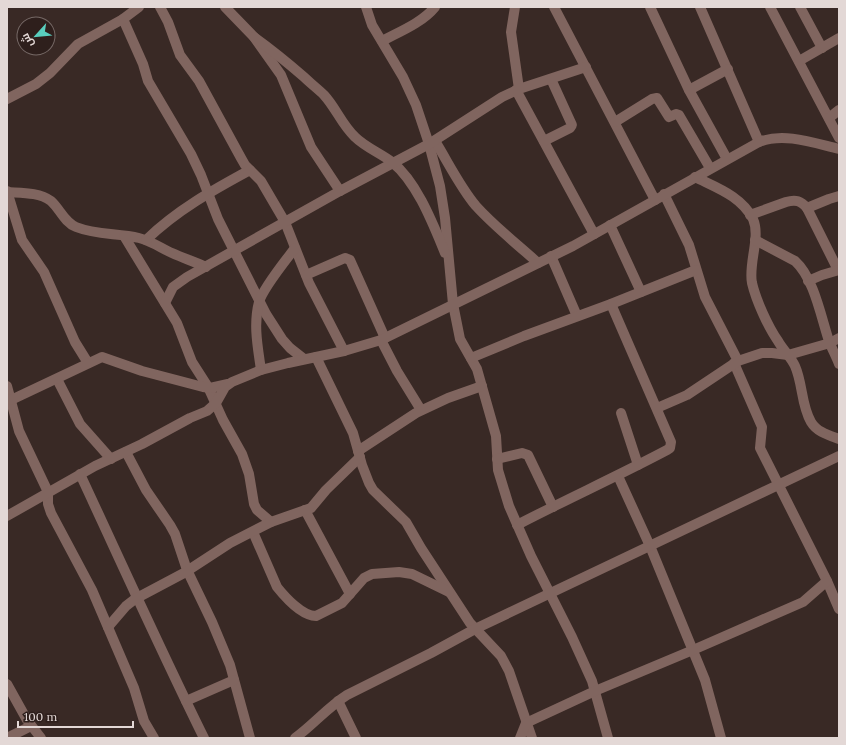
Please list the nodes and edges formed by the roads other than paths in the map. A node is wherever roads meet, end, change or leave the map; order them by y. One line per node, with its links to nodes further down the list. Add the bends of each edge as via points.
1 (139, 7): 12 (street)
2 (160, 7): 35 (street, via 180,55 199,81)
3 (225, 7): 13 (street)
4 (366, 7): 15 (street, via 372,25)
5 (435, 7): 15 (street, via 421,19)
6 (515, 7): 21 (street, via 511,32)
7 (554, 7): 18 (street)
8 (650, 7): 22 (street)
9 (700, 7): 19 (street)
10 (770, 7): 17 (street)
11 (800, 7): 16 (street)
12 (123, 19): 23 (street, via 78,44 36,84); 39 (street, via 144,64 148,81 191,154)
13 (254, 37): 33 (street, via 323,94 355,137); 38 (street, via 280,75 311,147)
14 (839, 38): 16 (street)
15 (382, 41): 30 (street, via 403,77)
16 (822, 48): 17 (street)
17 (799, 61): 25 (street)
18 (586, 67): 20 (street); 26 (street)
19 (728, 69): 22 (street); 29 (street)
20 (551, 79): 21 (street); 28 (street, via 572,125)
21 (518, 90): 28 (street); 30 (street, via 484,108)
22 (689, 90): 32 (street)
23 (7, 99)
24 (839, 110): 25 (street)
25 (829, 118): 27 (street)
26 (615, 122): 34 (street, via 657,98 669,118 676,114 679,116); 42 (street)
27 (839, 138)
28 (544, 141): 47 (street)
29 (759, 142): 31 (street, via 774,137); 32 (street)
30 (432, 143): 33 (street); 54 (street, via 477,207); 55 (street)
31 (839, 149)
32 (727, 159): 34 (street)
33 (393, 163): 38 (street); 55 (street, via 403,174 432,220)
34 (710, 168): 36 (street)
35 (250, 170): 39 (street); 45 (street, via 261,181)
36 (695, 176): 40 (street); 44 (street, via 734,196)
37 (7, 191): 48 (street, via 44,197 76,227); 76 (street, via 22,240 44,272 75,342)
38 (340, 191): 45 (street)
39 (208, 193): 49 (street, via 161,225); 52 (street)
40 (664, 194): 42 (street); 57 (street, via 689,245)
41 (839, 196): 43 (street)
42 (654, 200): 46 (street)
43 (807, 208): 44 (street, via 802,202 792,200); 58 (street)
44 (750, 215): 50 (street, via 755,227)
45 (285, 222): 51 (street); 52 (street)
46 (610, 225): 47 (street); 61 (street)
47 (594, 234): 53 (street)
48 (124, 236): 49 (street); 63 (street)
49 (146, 240): 56 (street)
50 (754, 240): 60 (street, via 795,261); 71 (street, via 752,283 770,328)
51 (296, 248): 59 (street); 62 (street)
52 (234, 250): 56 (street); 62 (street)
53 (551, 256): 54 (street); 66 (street)
54 (538, 262): 64 (street)
55 (450, 264): 64 (street)
56 (206, 267): 63 (street, via 173,287)
57 (696, 270): 61 (street); 75 (street)
58 (839, 270): 60 (street)
59 (306, 276): 68 (street, via 345,258 350,260); 70 (street)
60 (808, 281): 69 (street)
61 (641, 292): 65 (street)
62 (260, 300): 74 (street, via 282,339); 78 (street, via 256,337)
63 (165, 303): 83 (street, via 181,332 192,362)
64 (453, 304): 68 (street); 73 (street, via 460,339)
65 (611, 304): 66 (street); 86 (street)
66 (576, 316): 73 (street)
67 (839, 338): 69 (street)
68 (383, 339): 70 (street); 87 (street, via 397,371)
69 (830, 343): 71 (street); 77 (street)
70 (344, 351): 72 (street)
71 (788, 355): 75 (street, via 762,353); 89 (street, via 796,368 811,423 826,435)
72 (316, 357): 74 (street); 91 (street, via 353,433)
73 (471, 358): 82 (street)
74 (304, 359): 78 (street)
75 (736, 362): 86 (street, via 687,394); 98 (street, via 762,427 760,448)
76 (88, 363): 79 (street); 83 (street, via 104,357 142,371)
77 (839, 364)
78 (261, 370): 80 (street)
79 (57, 379): 84 (street); 93 (street, via 80,424)
80 (228, 384): 83 (street); 85 (street)
81 (7, 386): 84 (street)
82 (482, 386): 87 (street); 94 (street, via 496,436)
83 (208, 387): 85 (street)
84 (9, 400): 99 (street, via 19,431)
85 (216, 403): 90 (street, via 203,413); 103 (street, via 246,463 254,504)
86 (657, 408): 95 (street, via 671,445 667,450)
87 (421, 410): 91 (street)
88 (620, 413): 95 (street)
89 (839, 438)
90 (126, 452): 93 (street); 107 (street, via 146,490 175,534)
91 (359, 454): 101 (street, via 314,504); 109 (street, via 374,490 406,522)
92 (839, 456): 98 (street)
93 (111, 458): 96 (street)
94 (497, 459): 100 (street, via 522,453 528,455); 104 (street, via 498,470)
95 (638, 465): 97 (street)
96 (80, 474): 99 (street); 112 (street)
97 (618, 476): 100 (street); 106 (street)
98 (779, 484): 106 (street); 108 (street)
99 (48, 492): 102 (street); 114 (street, via 51,513 83,572)
100 (553, 507): 104 (street)
101 (305, 510): 103 (street); 110 (street)
102 (7, 516)
103 (271, 522): 105 (street)
104 (517, 525): 111 (street)
105 (253, 532): 107 (street); 110 (street, via 277,587 305,614 316,616 330,610 342,603)
106 (650, 546): 111 (street); 116 (street)
107 (187, 570): 112 (street); 117 (street, via 212,622)
108 (827, 581): 113 (street); 116 (street, via 803,602)
109 (451, 593): 110 (street, via 418,576 400,572 372,574 364,578); 115 (street)
110 (350, 594)
111 (550, 594): 115 (street); 119 (street)
112 (138, 598): 114 (street, via 126,606); 121 (street)
113 (839, 609)
114 (108, 627): 127 (street, via 134,688 144,721)
115 (475, 629): 120 (street); 122 (street, via 505,662)
116 (693, 650): 119 (street); 135 (street, via 706,680)
117 (234, 680): 121 (street); 129 (street)
118 (7, 684): 123 (street)
119 (595, 690): 122 (street); 134 (street)
120 (338, 701): 124 (street); 131 (street)
121 (186, 702): 128 (street)
122 (526, 723): 132 (street); 133 (street)
123 (31, 726): 125 (street); 126 (street)
124 (306, 735): 130 (street)
125 (7, 738)
126 (40, 738)
127 (154, 738)
128 (204, 738)
129 (250, 738)
130 (295, 738)
131 (356, 738)
132 (520, 738)
133 (532, 738)
134 (608, 738)
135 (721, 738)

